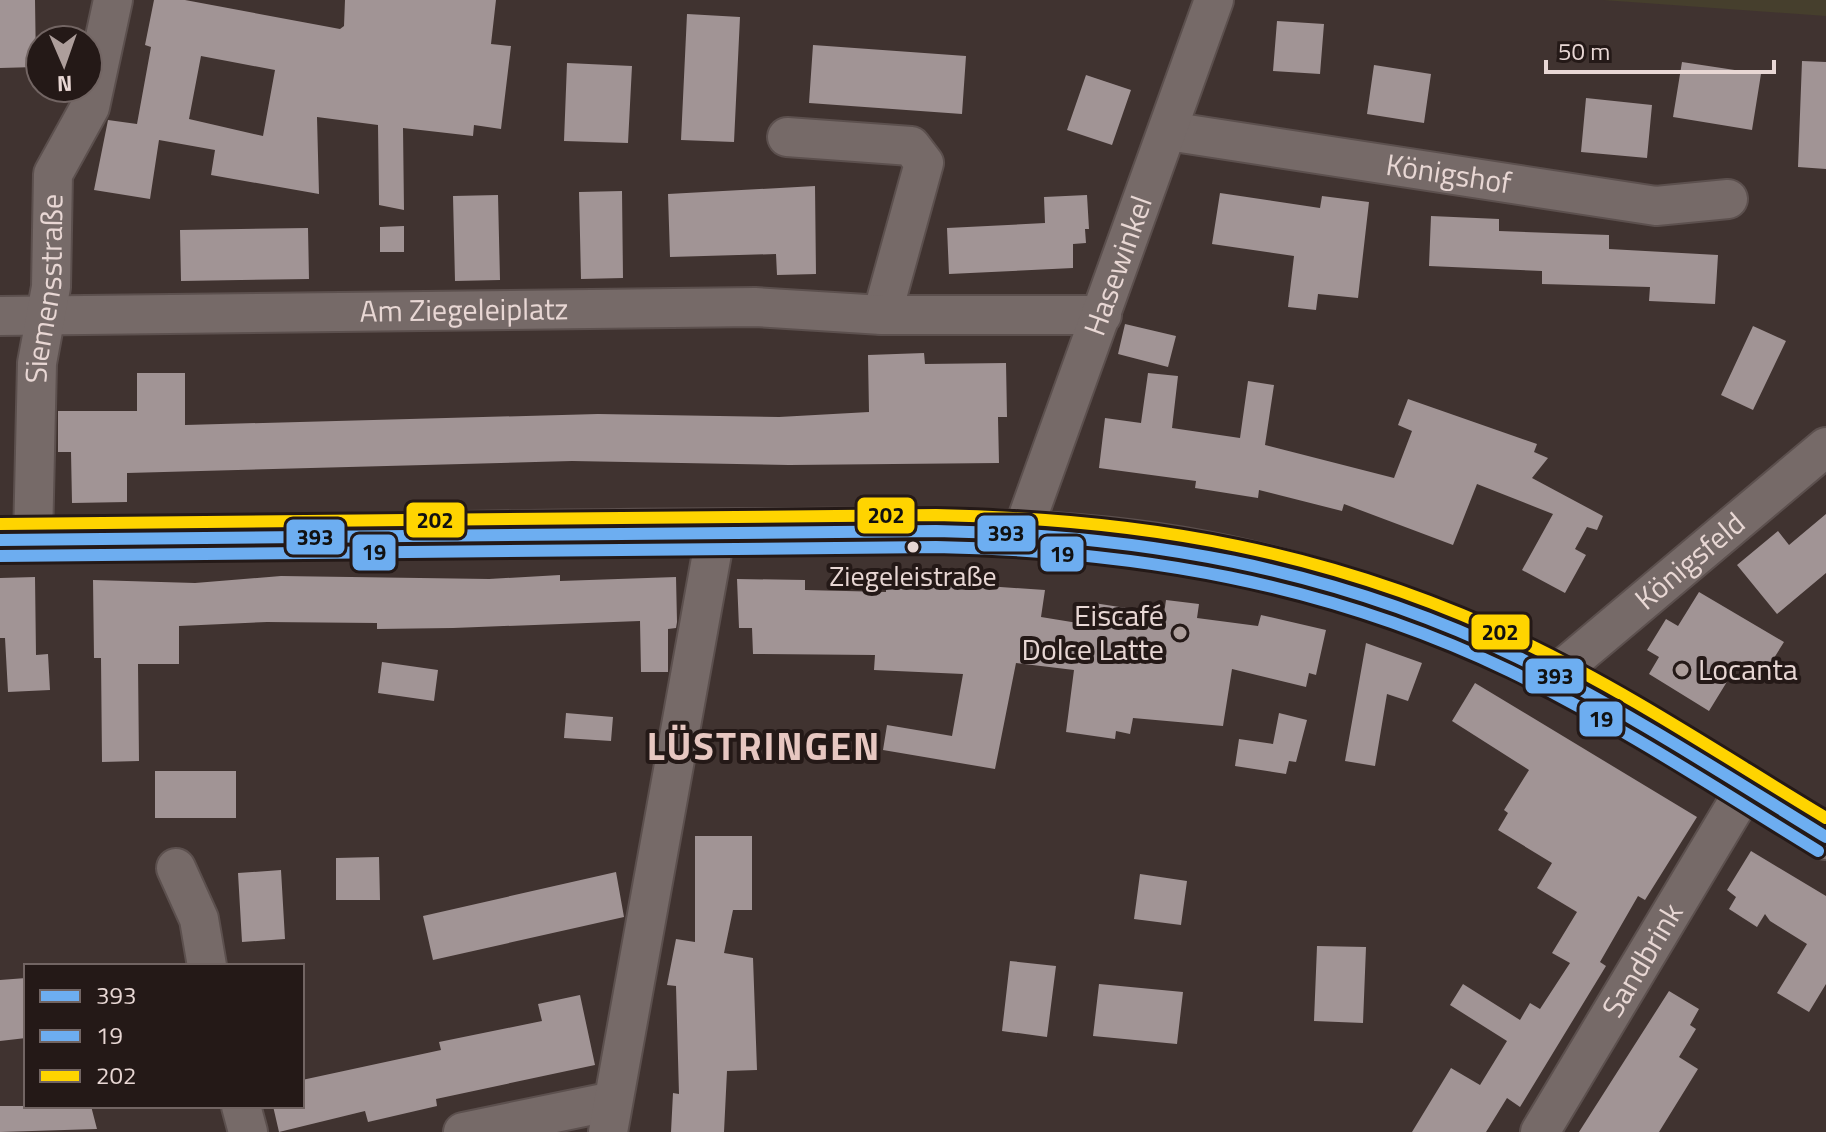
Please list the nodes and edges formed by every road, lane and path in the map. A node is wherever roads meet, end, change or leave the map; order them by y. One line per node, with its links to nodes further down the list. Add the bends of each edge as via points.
1 (113, 0): 9 (street, Siemensstraße, via 90,107 53,174 51,287)
2 (1214, 0): 3 (street, Hasewinkel)
3 (1168, 131): 5 (street, Königshof, via 1656,206); 7 (street, Hasewinkel)
4 (787, 137): 6 (street, via 911,146 924,163)
5 (1728, 199)
6 (882, 315): 7 (street, Am Ziegeleiplatz); 9 (street, Am Ziegeleiplatz, via 755,307)
7 (1102, 315): 12 (street, Hasewinkel)
8 (0, 316): 9 (street, Am Ziegeleiplatz)
9 (45, 316): 13 (street, Siemensstraße)
10 (1826, 447): 14 (street, Königsfeld)
11 (716, 531): 12 (main road); 13 (main road); 20 (street)
12 (1022, 533): 14 (main road, via 1098,538 1226,558 1392,607 1476,638)
13 (17, 540)
14 (1554, 676): 15 (main road)
15 (1746, 788): 16 (main road); 23 (street, Sandbrink)
16 (1826, 837)
17 (176, 868): 18 (street, via 199,919)
18 (207, 964)
19 (242, 1108): 21 (street)
20 (610, 1117): 22 (street)
21 (248, 1132)
22 (463, 1132)
23 (1540, 1132)

